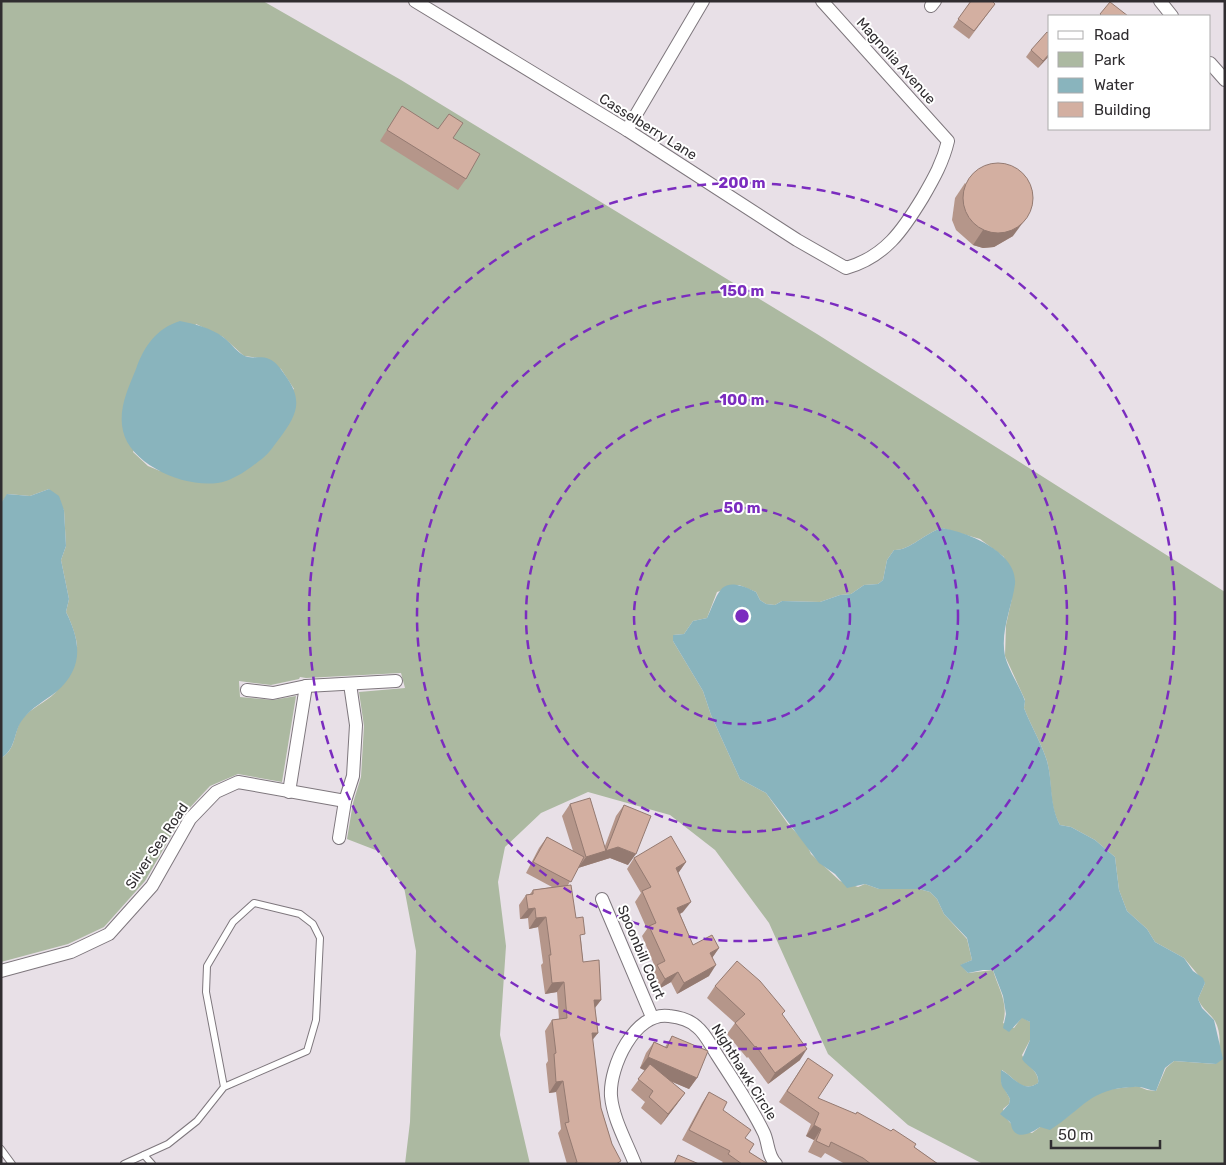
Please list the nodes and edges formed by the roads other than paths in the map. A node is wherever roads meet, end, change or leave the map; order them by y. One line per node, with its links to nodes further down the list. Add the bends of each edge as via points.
1 (415, 1): 8 (street, Casselberry Lane)
2 (703, 1): 8 (street)
3 (822, 1): 9 (street, Magnolia Avenue)
4 (1160, 1): 5 (street)
5 (1171, 15)
6 (1211, 64): 7 (street)
7 (1225, 80)
8 (626, 130): 9 (street, Casselberry Lane, via 846,268 863,264 884,250 904,229 942,163)
9 (948, 141)
10 (396, 681): 11 (street)
11 (350, 684): 12 (street); 15 (street, via 356,725 353,776)
12 (306, 686): 13 (street, via 273,692); 14 (street)
13 (247, 690)
14 (289, 792): 15 (street, Silver Sea Road); 18 (street, Silver Sea Road, via 238,782 216,792 190,819 152,886 109,934 71,952)
15 (345, 801): 16 (street)
16 (339, 838)
17 (602, 899): 19 (street, Spoonbill Court)
18 (1, 971)
19 (652, 1017): 26 (street, via 635,1032 621,1052 611,1078 611,1097); 27 (street, Nighthawk Circle, via 682,1019 698,1027 765,1134 770,1157)
20 (224, 1087): 20 (lane, via 307,1051 316,1020 320,938 313,924 300,914 254,903 233,922 206,966 206,992); 22 (lane, via 197,1121 168,1144)
21 (1, 1149): 23 (lane)
22 (144, 1155): 24 (lane); 25 (lane)
23 (12, 1164)
24 (124, 1164)
25 (152, 1164)
26 (636, 1164)
27 (776, 1164)

